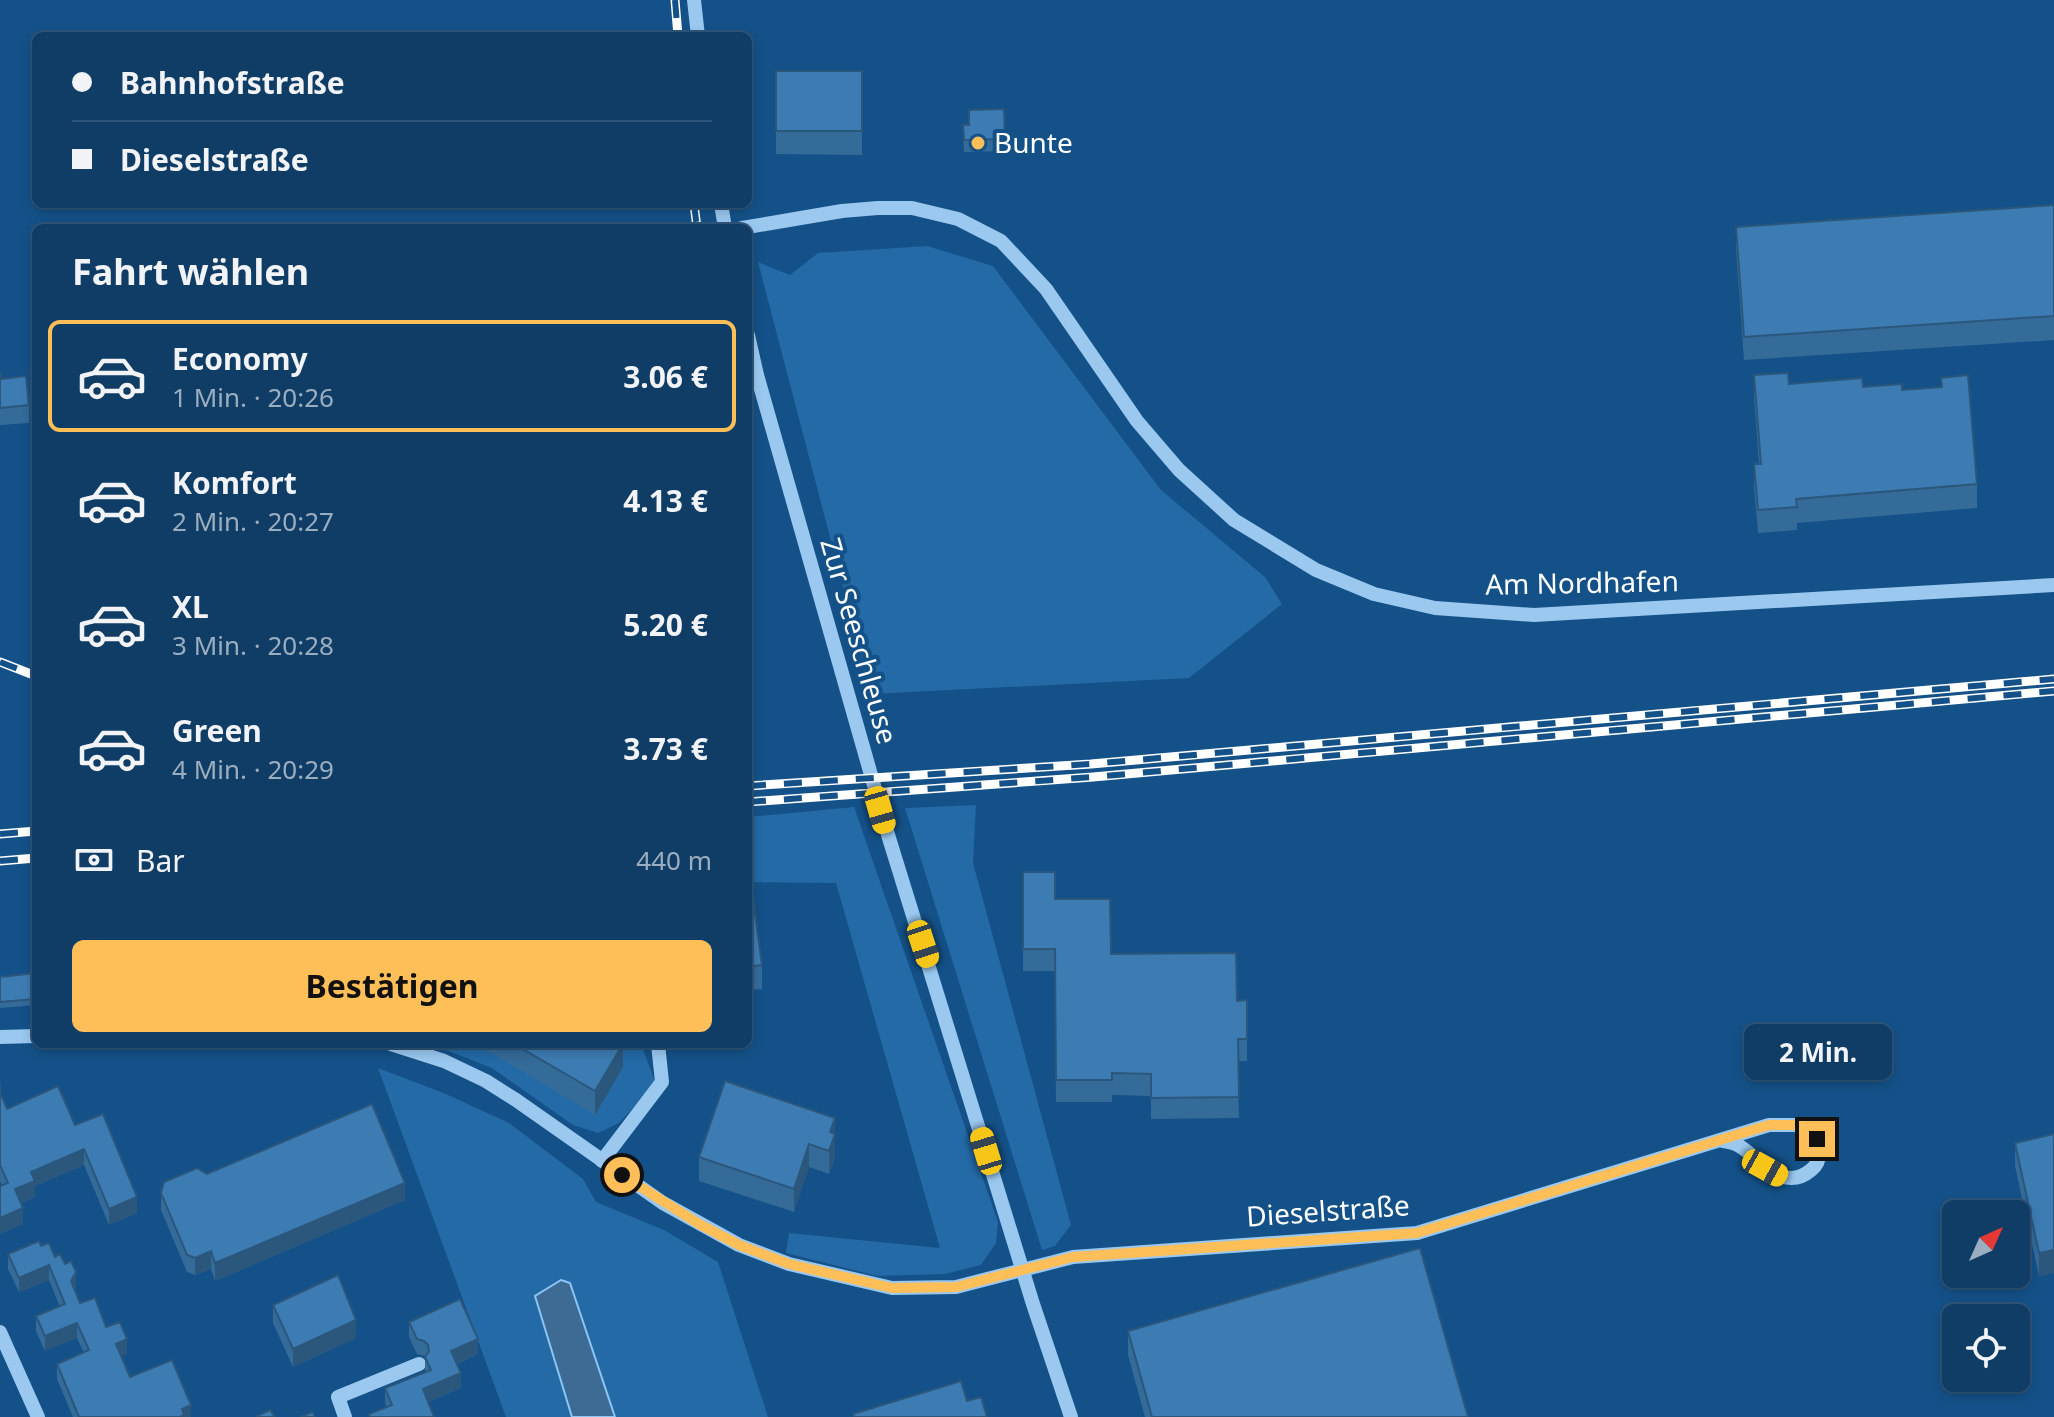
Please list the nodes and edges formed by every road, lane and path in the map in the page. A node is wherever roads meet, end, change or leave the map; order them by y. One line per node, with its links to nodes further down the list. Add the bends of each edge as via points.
1 (694, 0): 2 (street)
2 (698, 32)
3 (752, 226): 5 (street, Am Nordhafen, via 842,211 912,208 958,219 1001,241 1046,289 1137,421 1179,470 1234,520 1316,570 1374,594 1435,608 1534,615)
4 (752, 352): 12 (street, Zur Seeschleuse, via 889,838)
5 (2054, 585)
6 (32, 1036): 7 (street)
7 (0, 1037)
8 (403, 1048): 11 (street, Dieselstraße, via 486,1081)
9 (658, 1048): 11 (street, via 662,1082)
10 (1723, 1141): 10 (street, Dieselstraße, via 1739,1145 1781,1177 1806,1175 1819,1156 1817,1139 1806,1125 1769,1125); 12 (street, Dieselstraße, via 1417,1233 1073,1257)
11 (602, 1161): 12 (street, Dieselstraße, via 739,1245 825,1274 892,1288 956,1287)
12 (1023, 1270): 17 (street, Zur Seeschleuse)
13 (0, 1332): 15 (street)
14 (419, 1364): 16 (street, via 338,1397)
15 (38, 1417)
16 (345, 1417)
17 (1071, 1417)

